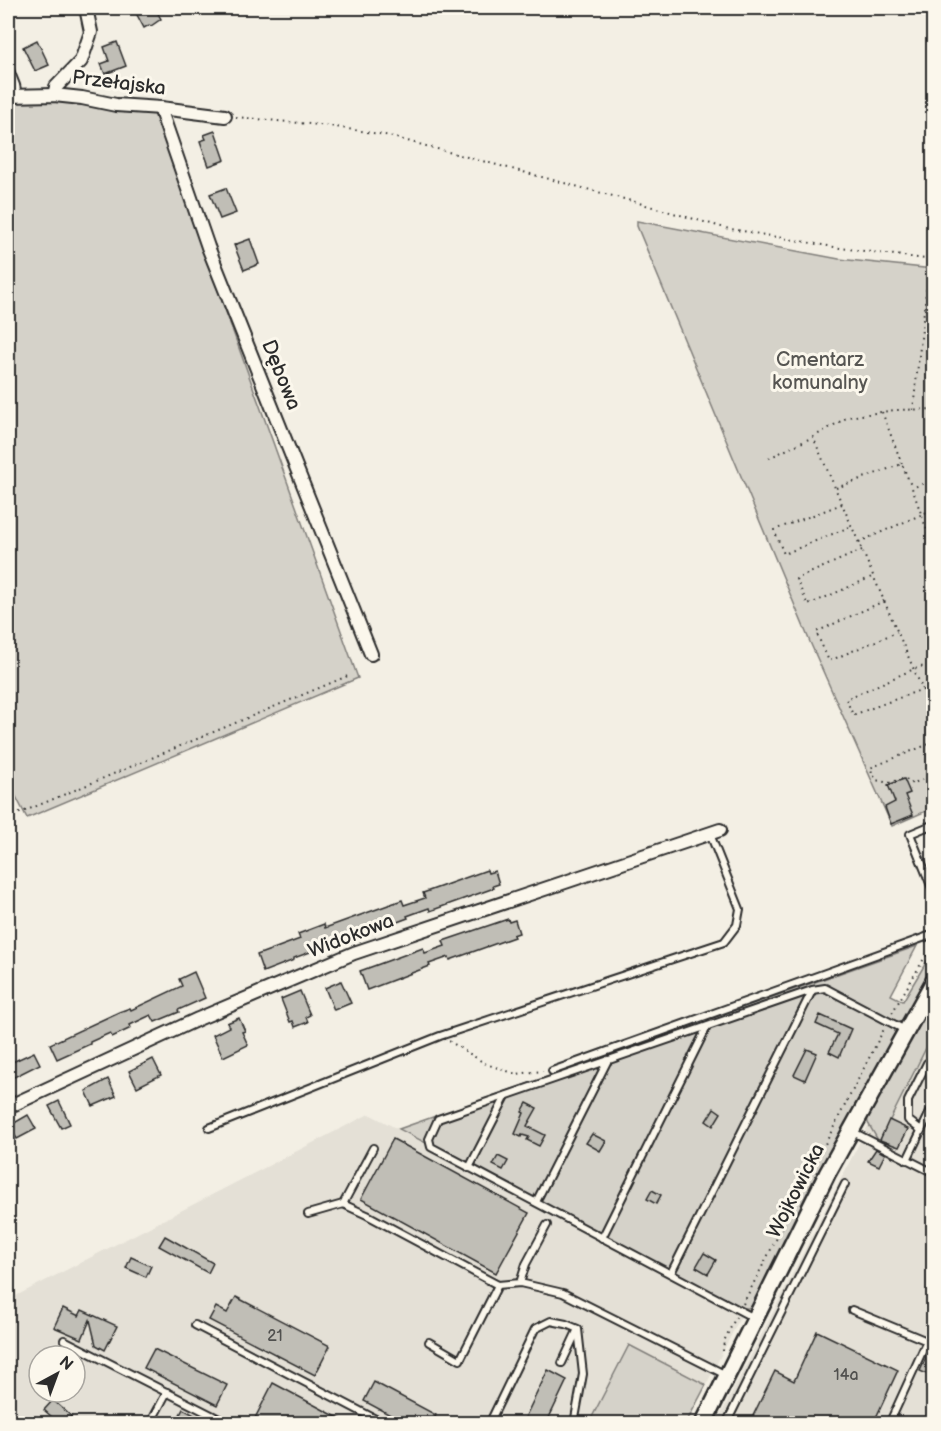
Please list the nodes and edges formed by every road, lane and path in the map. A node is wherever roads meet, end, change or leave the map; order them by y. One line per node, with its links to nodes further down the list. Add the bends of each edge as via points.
1 (86, 8): 3 (street, via 91,32 81,61 56,87)
2 (8, 65): 4 (lane, via 16,85)
3 (54, 95): 4 (street, Przełajska); 5 (street, Przełajska)
4 (13, 96)
5 (161, 108): 6 (street, Przełajska); 28 (street, Dębowa, via 208,247)
6 (225, 116): 7 (path, via 385,135 724,228)
7 (933, 260)
8 (927, 284): 10 (path)
9 (933, 409): 10 (path)
10 (913, 410): 11 (path)
11 (882, 412): 12 (path, via 848,417); 14 (path)
12 (813, 437): 13 (path); 16 (path)
13 (769, 458)
14 (902, 464): 16 (path); 17 (path)
15 (933, 479): 17 (path)
16 (835, 488): 18 (path)
17 (912, 488): 20 (path)
18 (842, 504): 21 (path); 21 (path, via 774,530 784,554)
19 (933, 509): 20 (path)
20 (922, 515): 22 (path); 24 (path)
21 (852, 526): 22 (path)
22 (859, 542): 23 (path)
23 (862, 550): 25 (path); 25 (path, via 796,579 808,605)
24 (933, 550)
25 (874, 576): 26 (path)
26 (884, 602): 27 (path); 27 (path, via 816,632 829,661)
27 (897, 632): 30 (path)
28 (371, 654)
29 (933, 663): 30 (path)
30 (914, 669): 33 (path); 33 (path, via 846,699 853,715)
31 (350, 675): 37 (path)
32 (933, 685): 33 (path)
33 (922, 689): 34 (path)
34 (933, 716)
35 (933, 742): 36 (path, via 870,768 876,780 889,783 905,778 912,784)
36 (933, 774)
37 (8, 818)
38 (933, 825): 40 (lane, via 910,834)
39 (715, 832): 48 (lane, via 740,909 737,925 724,942); 54 (street, Widokowa, via 354,953 198,1019)
40 (933, 893)
41 (933, 934): 51 (lane)
42 (933, 947): 45 (path)
43 (933, 981): 47 (street, Wojkowicka)
44 (812, 990): 45 (lane, via 825,988); 46 (lane); 68 (lane)
45 (888, 1020): 47 (lane); 72 (path)
46 (706, 1027): 49 (lane); 67 (lane)
47 (906, 1030): 57 (street, Wojkowicka)
48 (440, 1036): 51 (path, via 486,1064 516,1074); 55 (lane)
49 (608, 1060): 52 (lane); 63 (lane)
50 (927, 1063): 56 (lane, via 908,1101 908,1120)
51 (552, 1071)
52 (506, 1096): 60 (lane); 60 (lane, via 438,1119 429,1139 431,1148)
53 (933, 1104): 56 (lane)
54 (8, 1107)
55 (209, 1128)
56 (921, 1130): 59 (lane)
57 (850, 1131): 59 (lane); 73 (street, Wojkowicka)
58 (373, 1148): 64 (lane)
59 (907, 1160): 61 (lane)
60 (469, 1168): 63 (lane)
61 (933, 1173)
62 (845, 1184): 87 (lane)
63 (536, 1202): 67 (lane)
64 (342, 1204): 65 (lane); 70 (lane)
65 (308, 1214)
66 (548, 1225): 69 (lane)
67 (602, 1238): 68 (lane)
68 (670, 1273): 72 (lane)
69 (520, 1283): 70 (lane); 79 (lane, via 563,1293)
70 (498, 1286): 77 (lane, via 460,1360)
71 (852, 1310): 88 (lane, via 927,1341)
72 (739, 1311): 73 (lane); 79 (path, via 724,1341)
73 (755, 1319): 79 (street, Wojkowicka)
74 (195, 1325): 83 (lane)
75 (578, 1329): 78 (lane); 84 (lane, via 550,1321 535,1329); 85 (lane, via 583,1374)
76 (64, 1341): 80 (lane)
77 (429, 1342)
78 (562, 1363)
79 (721, 1372): 86 (street, Wojkowicka)
80 (166, 1392): 81 (lane); 82 (lane)
81 (151, 1422)
82 (229, 1424)
83 (385, 1424)
84 (489, 1424)
85 (574, 1424)
86 (703, 1424)
87 (726, 1424)
88 (889, 1424)

